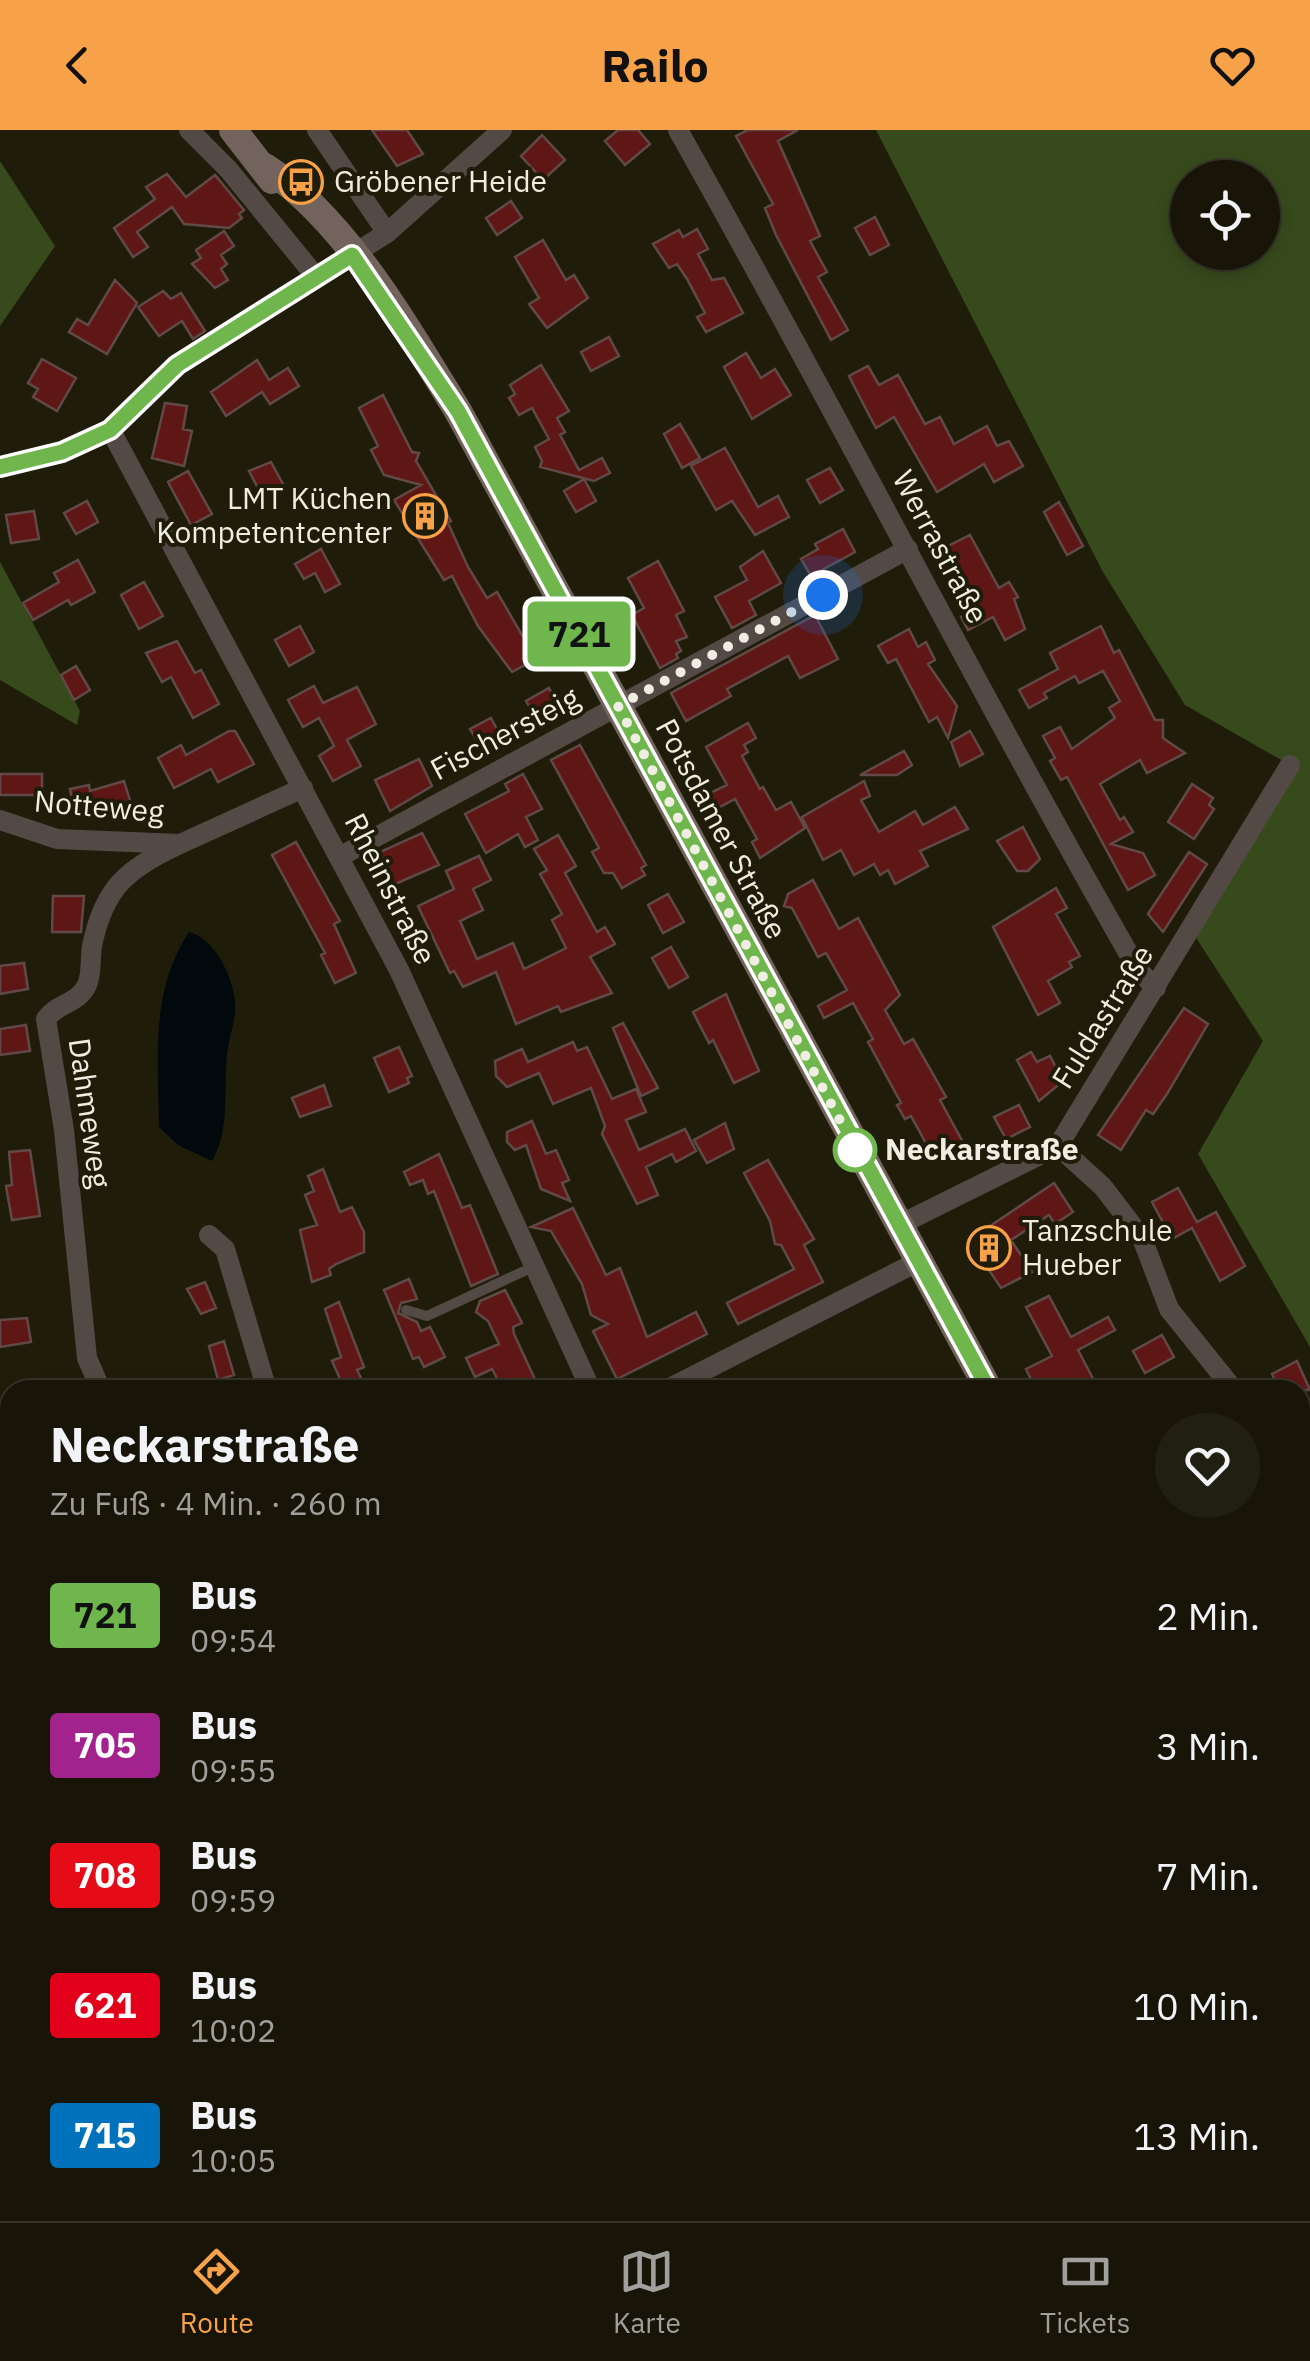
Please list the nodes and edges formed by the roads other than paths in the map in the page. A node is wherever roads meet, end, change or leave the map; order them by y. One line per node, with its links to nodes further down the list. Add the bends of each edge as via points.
1 (189, 130): 8 (street)
2 (232, 130): 7 (main road, Potsdamer Straße, via 265,167 320,210)
3 (318, 130): 6 (street)
4 (502, 130): 6 (street)
5 (678, 130): 11 (street, Werrastraße)
6 (387, 233): 7 (street)
7 (352, 255): 8 (street); 12 (main road, Potsdamer Straße, via 458,411)
8 (316, 278): 9 (street, via 177,365)
9 (110, 430): 10 (street, via 62,452); 14 (street, Rheinstraße)
10 (0, 467)
11 (908, 549): 12 (street, Fischersteig); 18 (street, Werrastraße, via 1032,785 1138,970)
12 (618, 706): 17 (street, Fischersteig); 20 (main road, Potsdamer Straße)
13 (1290, 765): 18 (street, Fuldastraße)
14 (302, 788): 16 (street, Notteweg); 17 (street, Rheinstraße)
15 (0, 820): 16 (street, Notteweg, via 57,839)
16 (180, 844): 25 (street, Dahmeweg, via 119,881 92,945 90,980 80,998 46,1019 88,1358)
17 (341, 856): 23 (street, Rheinstraße)
18 (1156, 988): 19 (street, Fuldastraße)
19 (1058, 1146): 20 (street); 30 (street, via 1103,1186 1142,1238 1168,1309)
20 (898, 1226): 22 (main road, Potsdamer Straße)
21 (209, 1235): 26 (street, via 225,1249)
22 (918, 1262): 28 (street); 29 (main road, Potsdamer Straße)
23 (533, 1267): 24 (lane, via 428,1316); 27 (street, Rheinstraße)
24 (406, 1310)
25 (97, 1380)
26 (265, 1380)
27 (586, 1380)
28 (686, 1380)
29 (983, 1380)
30 (1226, 1380)

